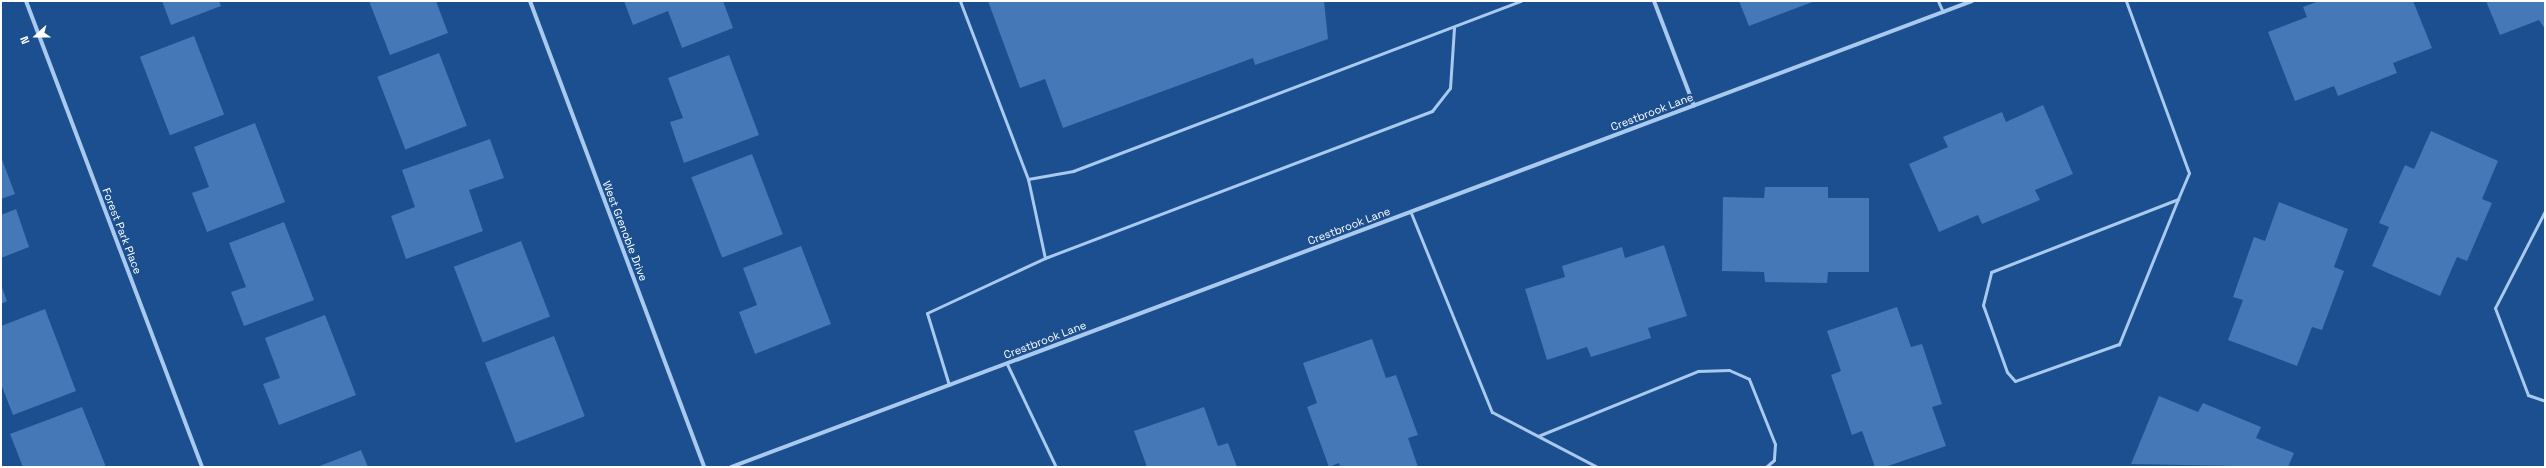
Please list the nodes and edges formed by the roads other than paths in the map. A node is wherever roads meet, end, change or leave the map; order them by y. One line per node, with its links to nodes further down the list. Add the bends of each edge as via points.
1 (26, 1): 21 (street, Forest Park Place)
2 (530, 1): 22 (street, West Grenoble Drive)
3 (960, 1): 12 (lane)
4 (1521, 1): 10 (lane)
5 (1654, 1): 11 (street)
6 (1938, 1): 9 (lane)
7 (1972, 1): 9 (street, Crestbrook Lane)
8 (2126, 1): 13 (lane, via 2189,173)
9 (1943, 12): 11 (street, Crestbrook Lane)
10 (1454, 27): 12 (lane, via 1073,171); 16 (lane, via 1450,88 1432,111)
11 (1694, 106): 15 (street, Crestbrook Lane)
12 (1028, 179): 16 (lane)
13 (2178, 199): 13 (lane, via 2119,344 2015,380 2007,372 1983,305 1991,272)
14 (2545, 211): 19 (lane, via 2495,308 2528,395)
15 (1410, 212): 17 (street, Crestbrook Lane); 20 (lane, via 1492,412)
16 (1045, 258): 18 (lane, via 927,313)
17 (1007, 364): 18 (street, Crestbrook Lane); 24 (lane)
18 (949, 386): 23 (street, Crestbrook Lane)
19 (2545, 401)
20 (1538, 436): 25 (lane); 26 (lane, via 1698,372 1729,370 1749,379 1775,444 1774,460)
21 (202, 467)
22 (704, 467)
23 (731, 467)
24 (1056, 467)
25 (1597, 467)
26 (1766, 467)

